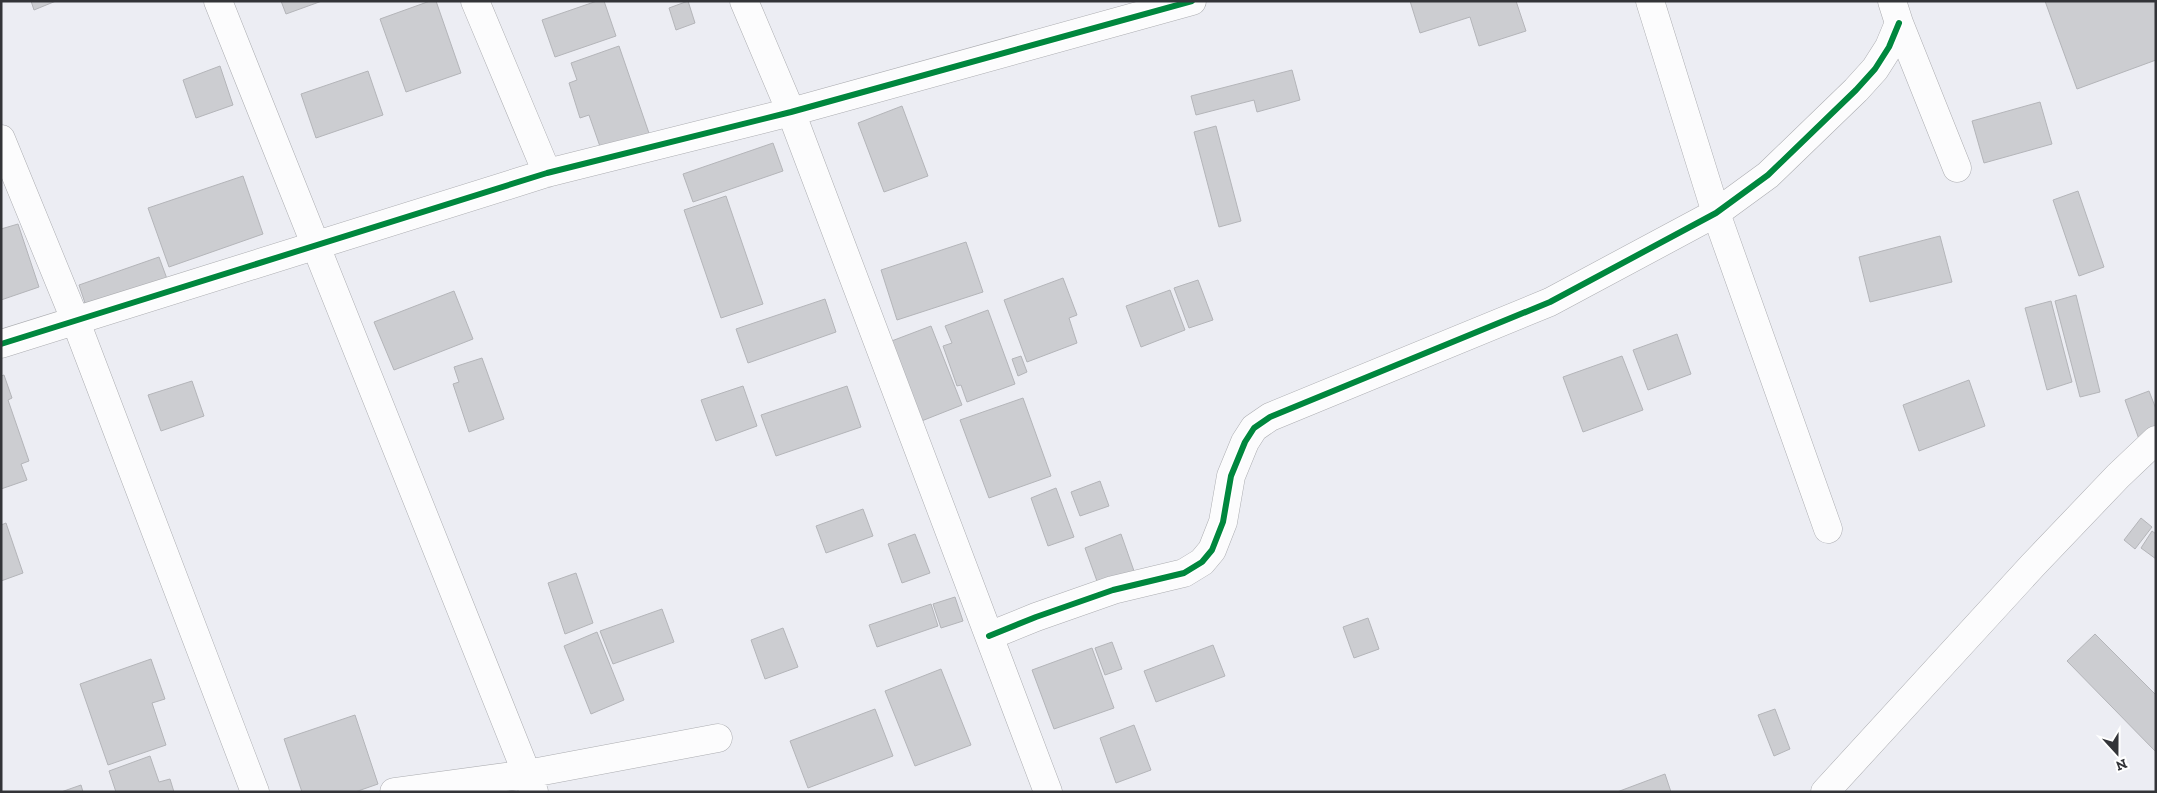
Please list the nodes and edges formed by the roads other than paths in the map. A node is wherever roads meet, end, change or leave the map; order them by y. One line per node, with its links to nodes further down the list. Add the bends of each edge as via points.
1 (218, 1): 12 (street)
2 (475, 1): 10 (street)
3 (744, 1): 7 (street)
4 (1192, 1): 7 (street)
5 (1650, 1): 11 (street)
6 (1895, 12): 9 (street); 11 (street, via 1889,47 1856,90 1768,175)
7 (791, 112): 10 (street); 17 (street)
8 (1, 139): 13 (street)
9 (1957, 168)
10 (547, 173): 12 (street)
11 (1716, 213): 16 (street); 17 (street, via 1550,302 1270,417 1254,428 1245,442 1231,476 1223,522 1212,550 1202,562 1184,573 1112,590)
12 (315, 246): 13 (street); 19 (street)
13 (76, 322): 14 (street); 20 (street)
14 (1, 344)
15 (2156, 440): 23 (street, via 2033,565)
16 (1828, 529)
17 (989, 636): 22 (street)
18 (718, 738): 19 (street)
19 (531, 783): 21 (street)
20 (254, 792)
21 (394, 792)
22 (1048, 792)
23 (1825, 792)

